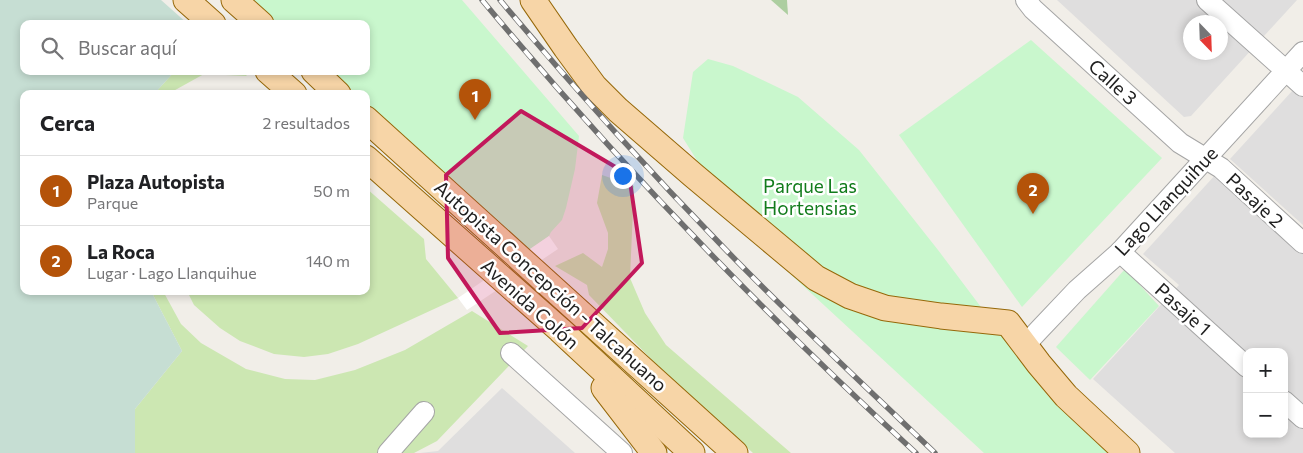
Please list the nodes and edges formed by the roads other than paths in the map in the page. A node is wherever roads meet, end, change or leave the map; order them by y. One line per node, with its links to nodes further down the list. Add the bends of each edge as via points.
1 (186, 0): 6 (main road)
2 (234, 0): 7 (main road)
3 (533, 0): 21 (main road, via 594,86 612,104 816,278 850,296 885,308 1008,324)
4 (1026, 0): 16 (street, Calle 3, via 1180,143)
5 (1207, 0): 9 (street)
6 (208, 20)
7 (256, 20)
8 (1303, 52): 9 (street, Lago Llanquihue)
9 (1286, 70): 12 (street); 16 (street, Lago Llanquihue)
10 (273, 75): 13 (main road)
11 (318, 75): 14 (main road)
12 (1303, 86)
13 (289, 90)
14 (334, 90)
15 (370, 123): 31 (main road, Autopista Concepción - Talcahuano)
16 (1205, 158): 18 (street, Pasaje 2, via 1221,168); 19 (street, Lago Llanquihue)
17 (370, 162): 20 (main road, Avenida Colón)
18 (1303, 243)
19 (1120, 252): 21 (street, Lago Llanquihue); 23 (street, Pasaje 1)
20 (560, 330): 29 (main road); 30 (main road, Avenida Colón)
21 (1025, 345): 32 (main road, via 1066,396)
22 (511, 353): 28 (street)
23 (1243, 363)
24 (1288, 405): 26 (street)
25 (424, 412): 27 (street)
26 (1303, 418)
27 (388, 453)
28 (622, 453)
29 (654, 453)
30 (692, 453)
31 (735, 453)
32 (1127, 453)

